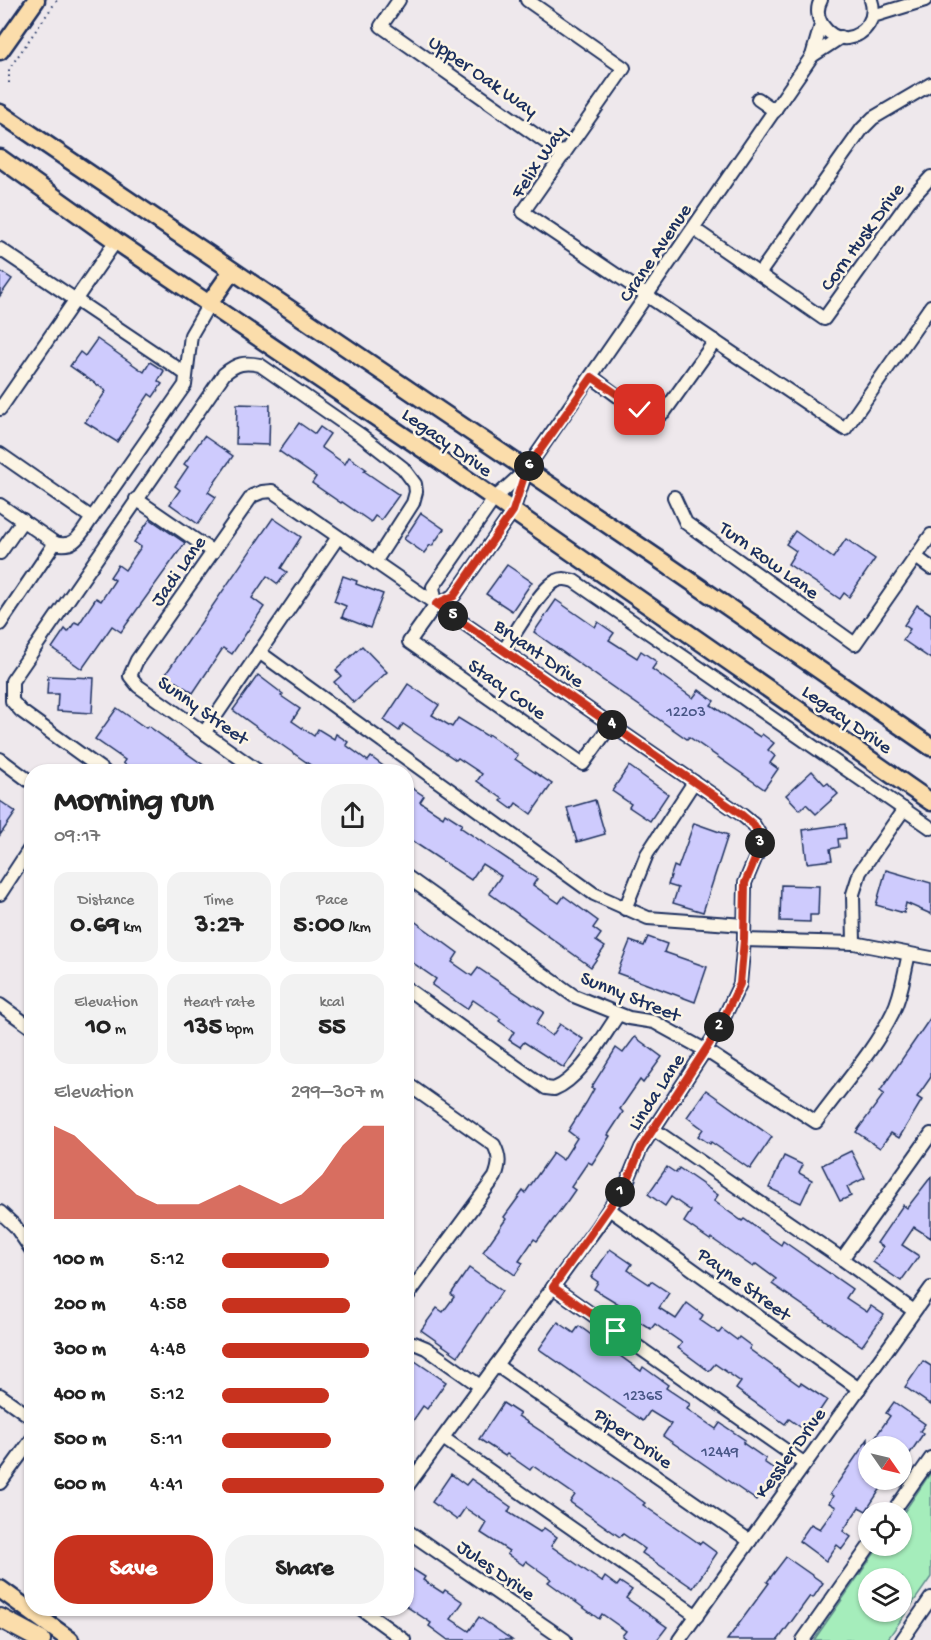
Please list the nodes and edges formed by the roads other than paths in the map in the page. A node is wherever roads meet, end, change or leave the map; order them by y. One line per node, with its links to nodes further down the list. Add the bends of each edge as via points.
1 (36, 0): 10 (main road)
2 (399, 0): 16 (street, Upper Oak Way, via 381,26)
3 (527, 0): 16 (street, Felix Way, via 624,68)
4 (871, 0): 7 (street)
5 (925, 0): 7 (street)
6 (817, 1): 8 (street)
7 (873, 16): 9 (street, Crane Avenue, via 870,24 855,35)
8 (821, 25): 9 (street); 11 (street, Crane Avenue)
9 (841, 38): 11 (street, Crane Avenue)
10 (0, 51)
11 (812, 56): 14 (street, Crane Avenue)
12 (931, 84): 23 (street, via 873,118 862,129)
13 (758, 99): 14 (street)
14 (775, 111): 19 (street, Crane Avenue)
15 (0, 113): 22 (main road, Legacy Drive)
16 (564, 155): 24 (street, Felix Way, via 523,212)
17 (0, 158): 20 (main road, Legacy Drive)
18 (931, 177): 23 (street, Corn Husk Drive, via 909,201 824,319)
19 (694, 229): 23 (street); 24 (street, Crane Avenue)
20 (116, 241): 25 (street); 26 (main road, Legacy Drive)
21 (0, 249): 25 (street)
22 (232, 271): 26 (main road); 33 (main road, Legacy Drive)
23 (759, 274)
24 (648, 296): 28 (street); 30 (street, Crane Avenue)
25 (76, 300): 29 (street); 31 (street)
26 (209, 304): 29 (street, via 191,335); 37 (main road, Legacy Drive)
27 (931, 306): 28 (street, via 845,429)
28 (715, 341): 30 (street, via 657,417 650,417)
29 (186, 374): 40 (street, via 185,385)
30 (592, 377): 33 (street, Crane Avenue)
31 (0, 409)
32 (0, 454): 40 (street)
33 (526, 470): 37 (street, Crane Avenue); 39 (street, Crane Avenue); 57 (main road, Legacy Drive)
34 (262, 492): 43 (street, Bryant Drive, via 272,491); 45 (street, Jadi Lane, via 252,496)
35 (674, 497): 47 (street, Turn Row Lane, via 686,523 855,644)
36 (136, 499): 45 (street); 48 (street, via 224,374 241,363 260,365 362,436 411,477 416,492 413,503); 59 (street, via 12,681 12,701 21,711)
37 (494, 499): 39 (main road, Legacy Drive); 50 (street, Crane Avenue, via 433,587)
38 (0, 505): 41 (street)
39 (513, 511): 50 (street, Crane Avenue, via 454,596); 63 (main road, Legacy Drive)
40 (92, 518): 44 (street, via 76,541)
41 (22, 520): 44 (street); 46 (street)
42 (931, 535): 47 (street)
43 (338, 537): 48 (street, Bryant Drive); 53 (street)
44 (55, 543): 51 (street)
45 (213, 552): 54 (street, Jadi Lane, via 137,660)
46 (0, 553)
47 (916, 557): 49 (street)
48 (375, 562): 50 (street, Bryant Drive)
49 (931, 568)
50 (436, 604): 52 (street, Bryant Drive); 55 (street, Stacy Cove, via 409,642 584,764)
51 (0, 624)
52 (504, 650): 55 (street, Bryant Drive); 64 (street, via 544,591 563,578 574,581)
53 (259, 652): 56 (street); 70 (street, via 594,894)
54 (130, 676): 56 (street, Sunny Street, via 138,686)
55 (611, 725): 62 (street, Bryant Drive)
56 (204, 733): 60 (street, Sunny Street)
57 (931, 747)
58 (0, 759): 61 (street)
59 (94, 764)
60 (248, 764)
61 (24, 777)
62 (694, 782): 66 (street, Bryant Drive, via 742,815); 70 (street, via 647,854)
63 (931, 802)
64 (904, 809): 65 (street); 73 (street, via 860,872 853,894)
65 (931, 828)
66 (760, 836): 71 (street, Linda Lane, via 760,847 745,883)
67 (24, 857): 69 (street)
68 (414, 882): 78 (street, Sunny Street, via 574,996)
69 (0, 894)
70 (625, 909): 71 (street, via 648,918)
71 (744, 925): 72 (street, Linda Lane)
72 (744, 940): 73 (street); 80 (street, Linda Lane, via 740,984)
73 (854, 943): 74 (street)
74 (909, 954): 75 (street); 80 (street, Sunny Street, via 893,1012 816,1122)
75 (931, 958)
76 (414, 994): 78 (street, via 546,1088 554,1089 577,1073)
77 (0, 1005): 79 (street)
78 (618, 1015): 80 (street, Sunny Street, via 654,1022)
79 (24, 1022)
80 (705, 1050): 82 (street, Linda Lane)
81 (414, 1089): 88 (street, via 494,1145 500,1165)
82 (653, 1129): 84 (street, Linda Lane); 87 (street)
83 (931, 1134): 87 (street)
84 (609, 1209): 89 (street, Linda Lane); 95 (street, Payne Street)
85 (0, 1212): 86 (street)
86 (24, 1239)
87 (842, 1259): 91 (street)
88 (414, 1287)
89 (553, 1287): 93 (street, Linda Lane); 101 (street)
90 (931, 1288): 91 (street, Kessler Drive)
91 (914, 1311): 95 (street, Kessler Drive)
92 (414, 1343): 94 (street)
93 (496, 1365): 94 (street, Linda Lane); 106 (street, Piper Drive)
94 (480, 1386): 98 (street, Linda Lane)
95 (859, 1389): 101 (street, Kessler Drive)
96 (0, 1395): 97 (street)
97 (24, 1412)
98 (443, 1438): 102 (street, Linda Lane); 113 (street)
99 (24, 1450): 103 (street)
100 (931, 1458): 104 (street)
101 (805, 1464): 106 (street, Kessler Drive)
102 (414, 1477)
103 (0, 1483)
104 (900, 1502)
105 (414, 1536): 118 (street, Jules Drive)
106 (750, 1541): 113 (street, Kessler Drive)
107 (862, 1556): 120 (street)
108 (0, 1588): 110 (main road)
109 (931, 1598): 121 (street)
110 (24, 1606)
111 (38, 1616): 116 (main road)
112 (371, 1616): 117 (street)
113 (697, 1616): 119 (street, Kessler Drive)
114 (0, 1618): 115 (highway)
115 (41, 1640)
116 (70, 1640)
117 (404, 1640)
118 (565, 1640)
119 (679, 1640)
120 (803, 1640)
121 (902, 1640)

